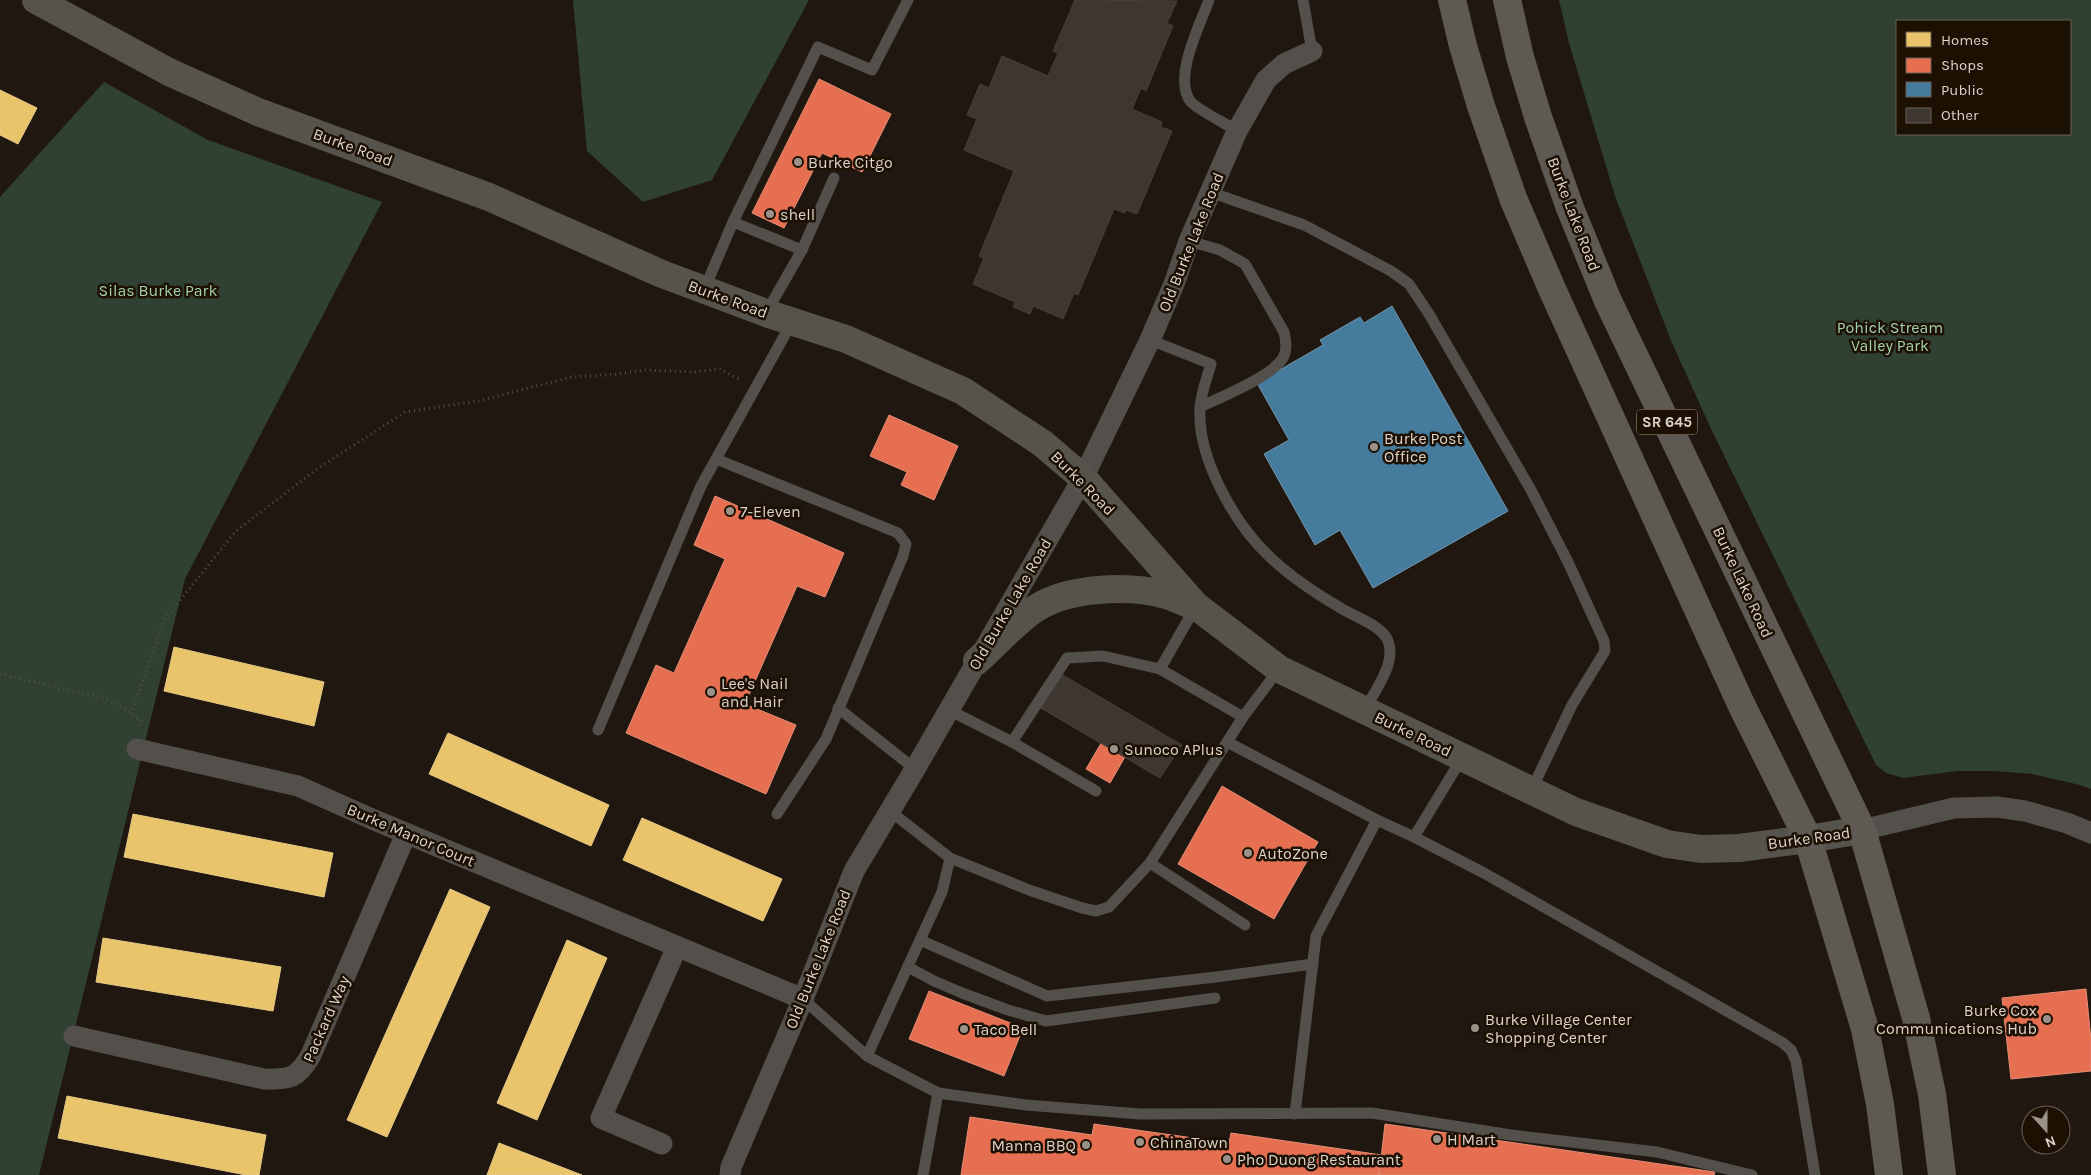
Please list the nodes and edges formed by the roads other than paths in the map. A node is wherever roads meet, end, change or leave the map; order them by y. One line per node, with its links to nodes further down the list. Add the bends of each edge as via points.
1 (36, 0): 14 (street, Burke Road, via 125,50 213,93 490,197)
2 (908, 0): 11 (lane, via 872,70 818,47)
3 (1209, 0): 8 (lane, via 1184,71 1184,87 1191,103)
4 (1303, 0): 7 (lane)
5 (1452, 0): 44 (main road, SR 645, via 1468,63 1513,198 1741,704)
6 (1507, 0): 40 (main road, Burke Lake Road / SR 645, via 1538,117 1608,301)
7 (1312, 51): 8 (street, Old Burke Lake Road, via 1284,64 1266,80)
8 (1237, 131): 10 (street, Old Burke Lake Road)
9 (834, 178): 13 (lane)
10 (1210, 192): 12 (street, Old Burke Lake Road); 36 (lane, via 1304,225 1392,271 1409,284 1531,490 1568,562 1604,641 1605,652 1572,705)
11 (733, 222): 13 (lane); 14 (lane)
12 (1189, 241): 17 (street, Old Burke Lake Road); 18 (lane, via 1220,250 1245,264 1284,332 1286,343 1284,357 1265,375)
13 (802, 250): 15 (lane)
14 (704, 290): 15 (street, Burke Road)
15 (766, 313): 16 (street, Burke Road)
16 (792, 322): 19 (lane); 20 (street, Burke Road, via 846,339 964,391 1042,443)
17 (1150, 340): 18 (lane, via 1212,364); 20 (street, Old Burke Lake Road)
18 (1200, 407): 27 (lane, via 1201,438 1209,465 1234,514 1270,558 1325,598 1374,626 1388,640 1390,655 1385,671)
19 (716, 459): 25 (lane, via 898,532 906,544); 29 (lane, via 701,486)
20 (1083, 478): 21 (street, Burke Road); 22 (street, Old Burke Lake Road)
21 (1196, 606): 22 (street, via 1165,595 1088,590 1037,607); 23 (street, Burke Road); 24 (lane)
22 (977, 661): 26 (street, Old Burke Lake Road)
23 (1279, 669): 27 (street, Burke Road); 28 (lane)
24 (1160, 670): 28 (lane); 30 (lane, via 1103,656 1067,658)
25 (838, 708): 34 (lane); 38 (lane, via 826,738)
26 (949, 710): 30 (lane); 34 (street, Old Burke Lake Road)
27 (1364, 711): 33 (street, Burke Road)
28 (1243, 717): 31 (lane)
29 (598, 730)
30 (1012, 742): 35 (lane)
31 (1227, 742): 39 (lane); 46 (lane)
32 (137, 749): 42 (street, Burke Manor Court, via 298,786)
33 (1462, 758): 36 (street, Burke Road); 43 (lane)
34 (915, 769): 37 (street, Old Burke Lake Road)
35 (1096, 791)
36 (1531, 791): 44 (street, Burke Road, via 1576,812 1667,844 1701,849 1739,848)
37 (890, 811): 45 (lane); 53 (street, Old Burke Lake Road, via 854,870)
38 (777, 814)
39 (1377, 820): 43 (lane); 50 (lane, via 1316,936)
40 (1862, 830): 41 (street, Burke Road, via 1954,808 1996,807 2067,822); 44 (street, Burke Road); 64 (main road, Burke Lake Road / SR 645, via 1916,1018 1932,1094)
41 (2091, 833)
42 (406, 834): 49 (street, Burke Manor Court); 54 (street, Packard Way, via 302,1072 285,1080 264,1079)
43 (1414, 837): 62 (lane, via 1783,1043 1796,1061)
44 (1808, 839): 63 (main road, SR 645, via 1865,1029 1880,1104)
45 (950, 858): 46 (lane, via 1029,890 1096,911 1109,907); 48 (lane, via 942,892)
46 (1150, 863): 47 (lane)
47 (1245, 925)
48 (920, 940): 50 (lane, via 1046,996); 51 (lane)
49 (677, 947): 53 (street, Burke Manor Court); 58 (street, via 601,1118)
50 (1313, 964): 57 (lane)
51 (908, 967): 52 (lane, via 962,993 1046,1021); 55 (lane)
52 (1215, 998)
53 (803, 999): 55 (lane); 59 (street, Old Burke Lake Road)
54 (74, 1036)
55 (867, 1056): 56 (lane)
56 (938, 1093): 57 (lane, via 1026,1105 1140,1114); 60 (lane)
57 (1295, 1114): 61 (lane, via 1372,1113 1501,1134 1657,1152)
58 (662, 1144)
59 (730, 1175)
60 (923, 1175)
61 (1752, 1175)
62 (1815, 1175)
63 (1889, 1175)
64 (1942, 1175)

